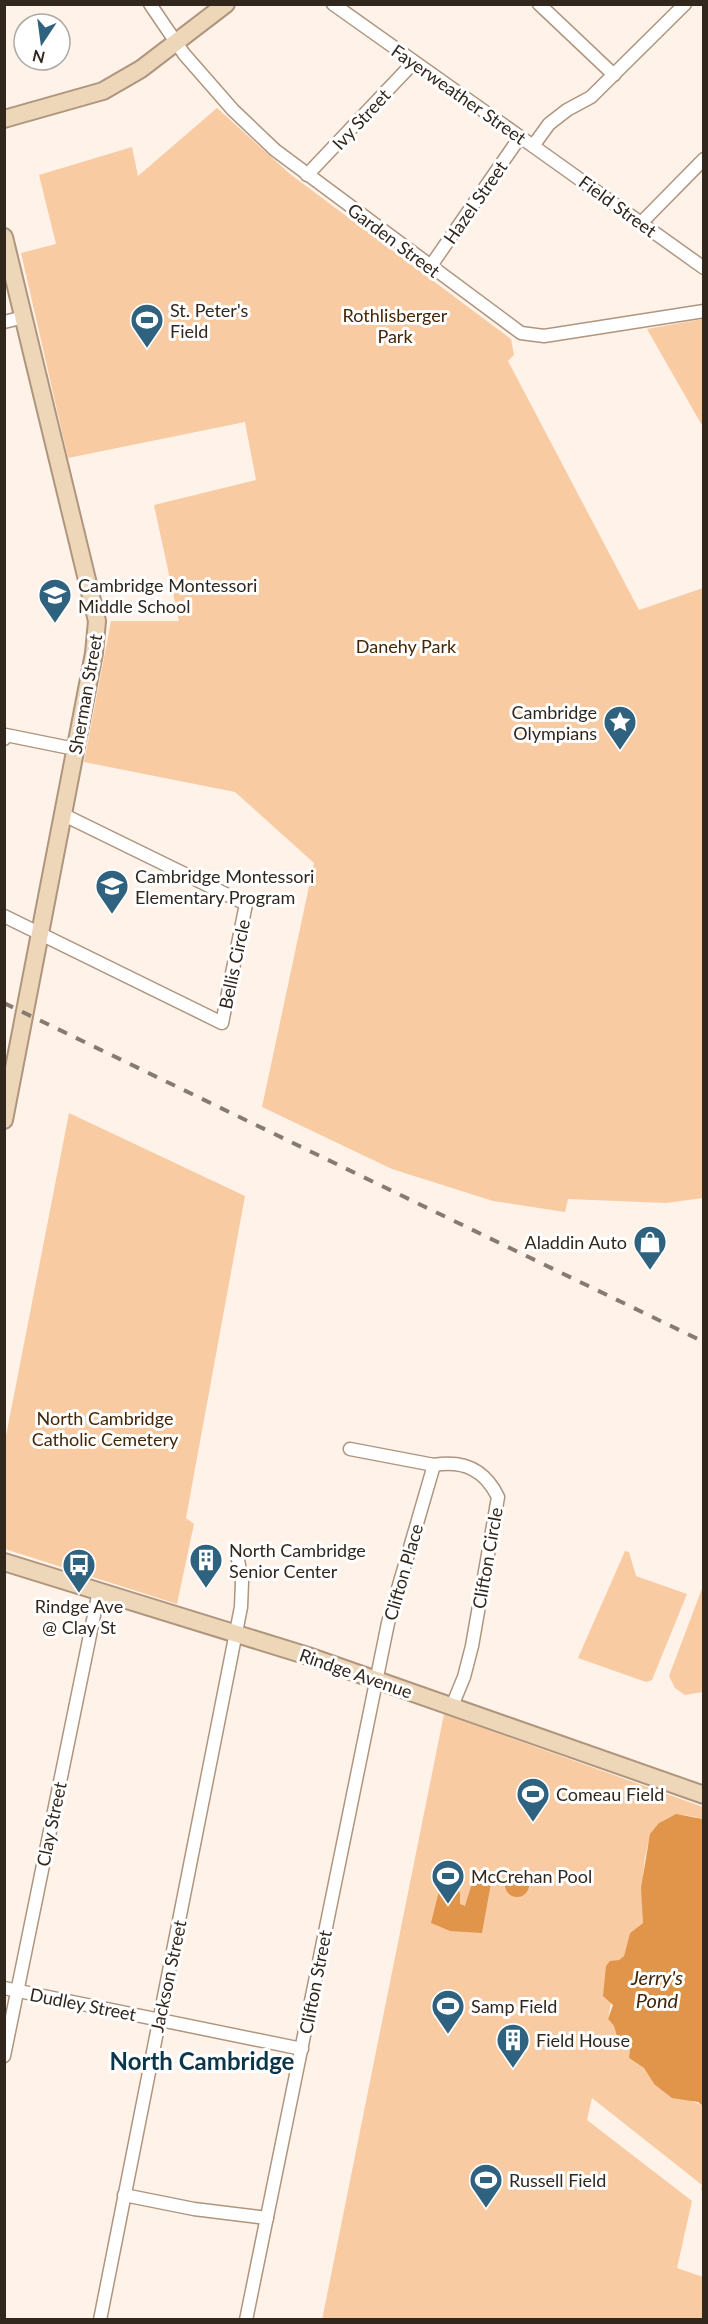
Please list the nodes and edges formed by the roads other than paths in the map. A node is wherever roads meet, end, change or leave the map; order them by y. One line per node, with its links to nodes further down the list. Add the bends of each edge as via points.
1 (150, 4): 6 (street, Garden Street)
2 (226, 4): 6 (street)
3 (333, 4): 7 (street, Fayerweather Street)
4 (539, 4): 8 (street)
5 (685, 4): 8 (street, Fayerweather Street)
6 (175, 44): 9 (street, via 103,91); 13 (street, Garden Street, via 246,123)
7 (414, 62): 10 (street, Fayerweather Street); 13 (street, Ivy Street)
8 (614, 75): 11 (street, Fayerweather Street, via 591,97 549,124)
9 (4, 119)
10 (520, 136): 11 (street, Fayerweather Street); 16 (street, Hazel Street)
11 (533, 146): 14 (street, Field Street)
12 (704, 159): 14 (street)
13 (307, 175): 16 (street, Garden Street)
14 (641, 223): 17 (street, Field Street)
15 (4, 237): 19 (street, Sherman Street)
16 (430, 267): 18 (street, Garden Street, via 507,324 532,336)
17 (704, 268)
18 (704, 311)
19 (24, 317): 20 (street); 22 (street, Sherman Street, via 97,621)
20 (4, 322)
21 (4, 739): 22 (street, via 6,735)
22 (75, 750): 23 (street, Sherman Street)
23 (64, 815): 25 (street, Sherman Street); 25 (street, Bellis Circle, via 246,904 222,1023)
24 (4, 916): 25 (street)
25 (39, 932): 26 (street, Sherman Street)
26 (5, 1112)
27 (350, 1449): 28 (street, Clifton Circle)
28 (434, 1465): 33 (street, Clifton Place, via 399,1577); 34 (street, Clifton Circle, via 477,1469 498,1497 472,1646)
29 (237, 1554): 32 (street, Jackson Street, via 242,1589)
30 (4, 1562): 31 (street, Rindge Avenue)
31 (99, 1591): 32 (street, Rindge Avenue); 36 (street, Clay Street)
32 (236, 1633): 33 (street, Rindge Avenue); 37 (street, Jackson Street)
33 (376, 1679): 34 (street, Rindge Avenue); 38 (street, Clifton Street)
34 (452, 1706): 35 (street, Rindge Avenue)
35 (704, 1795)
36 (10, 1989): 37 (street, Dudley Street); 39 (street, Clay Street)
37 (160, 2019): 38 (street, Dudley Street); 40 (street, Jackson Street)
38 (302, 2049): 41 (street, Clifton Street)
39 (4, 2056)
40 (124, 2195): 41 (street, via 194,2210); 42 (street, Jackson Street)
41 (267, 2218): 43 (street, Clifton Street)
42 (100, 2319)
43 (246, 2319)

